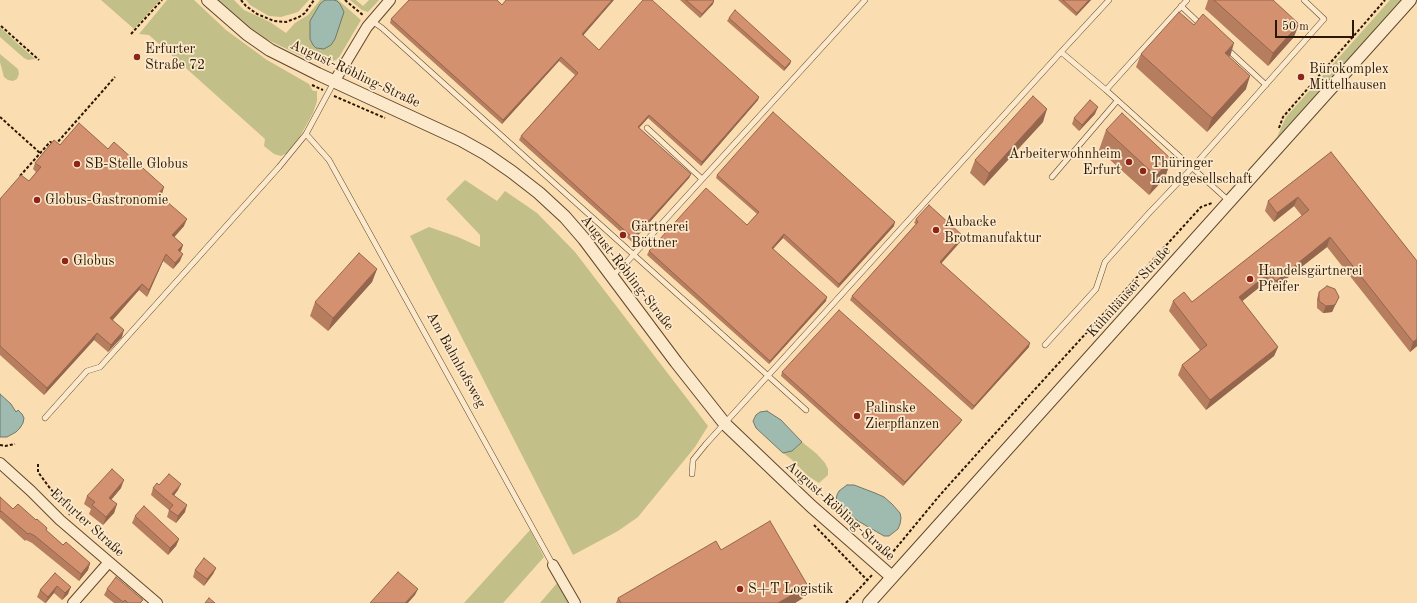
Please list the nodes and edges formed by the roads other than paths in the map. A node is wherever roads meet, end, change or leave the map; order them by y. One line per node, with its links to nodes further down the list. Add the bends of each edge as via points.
1 (208, 0): 13 (street, August-Röbling-Straße, via 270,50)
2 (390, 0): 9 (street)
3 (865, 0): 21 (lane)
4 (1108, 0): 12 (lane)
5 (1187, 0): 8 (lane)
6 (1304, 0): 14 (lane, via 1324,19)
7 (1410, 0): 22 (street, Kühnhäuser Straße)
8 (1181, 6): 10 (lane); 15 (lane)
9 (372, 21): 13 (street); 23 (lane)
10 (1204, 28)
11 (1221, 43): 14 (lane)
12 (1061, 52): 15 (lane); 26 (lane)
13 (334, 82): 18 (lane); 24 (street, August-Röbling-Straße, via 461,140 512,172 565,217)
14 (1266, 85): 19 (lane)
15 (1106, 90): 16 (lane)
16 (1117, 101): 19 (lane); 20 (lane)
17 (647, 128): 21 (lane)
18 (306, 134): 28 (lane, via 100,367 87,372); 33 (lane, Am Bahnhofsweg, via 329,160)
19 (1192, 168): 22 (lane); 25 (lane, via 1105,262 1096,289)
20 (1052, 177)
21 (702, 179): 23 (lane)
22 (1226, 199): 34 (street, Kühnhäuser Straße)
23 (633, 255): 24 (lane); 26 (lane)
24 (612, 276): 29 (street, August-Röbling-Straße)
25 (1045, 345)
26 (769, 376): 27 (lane); 29 (lane)
27 (806, 410)
28 (45, 418)
29 (725, 424): 31 (lane, via 693,460); 34 (street, August-Röbling-Straße, via 778,476)
30 (0, 463): 32 (street, Erfurter Straße)
31 (692, 474)
32 (109, 562): 35 (street); 36 (street, Erfurter Straße)
33 (554, 565): 37 (street, Am Bahnhofsweg)
34 (892, 577): 38 (street, Kühnhäuser Straße)
35 (73, 603)
36 (157, 603)
37 (575, 603)
38 (869, 603)

